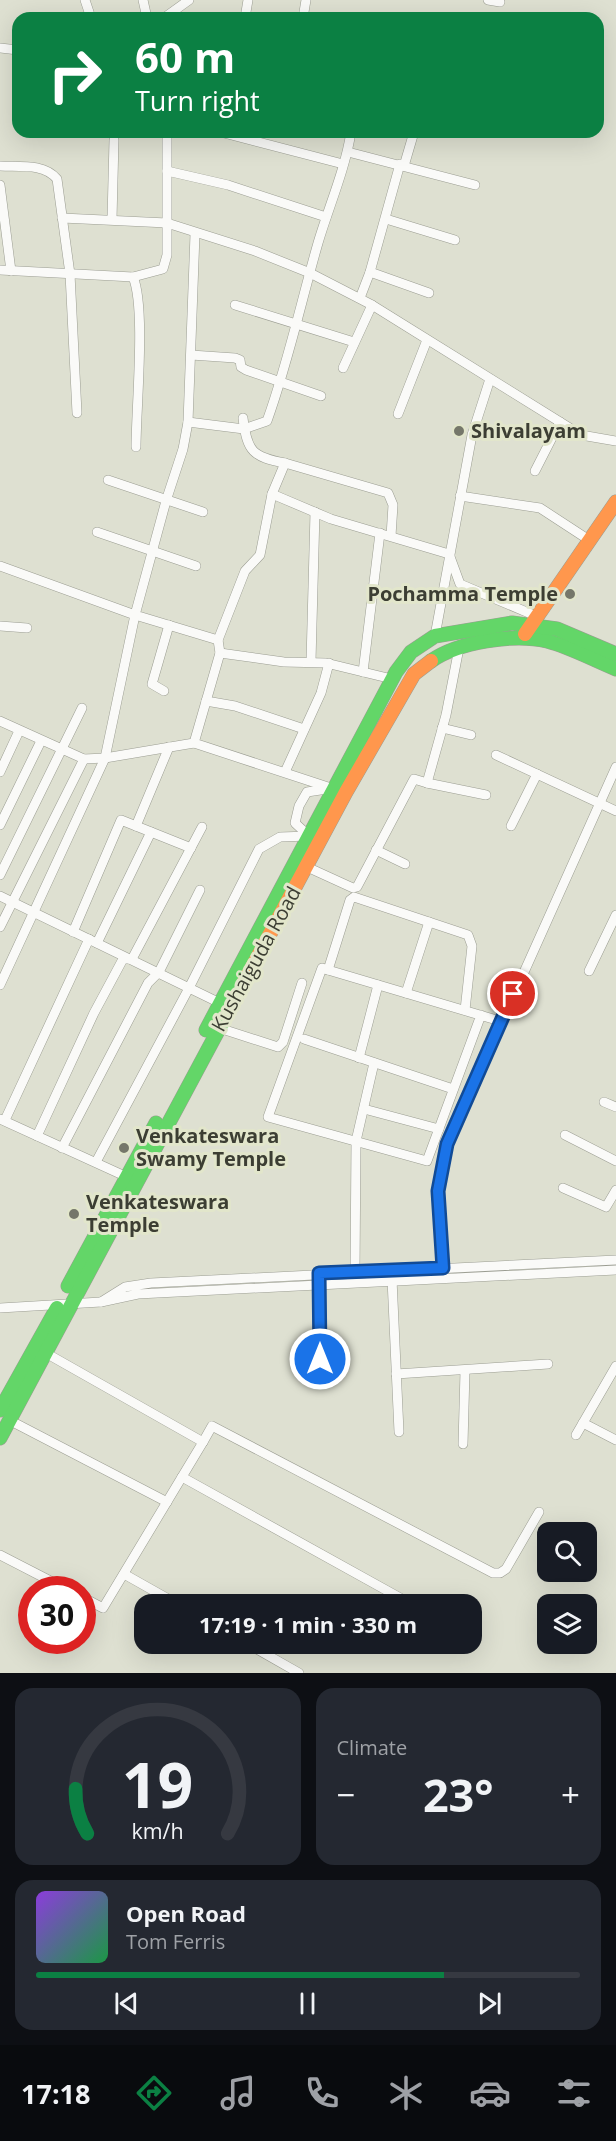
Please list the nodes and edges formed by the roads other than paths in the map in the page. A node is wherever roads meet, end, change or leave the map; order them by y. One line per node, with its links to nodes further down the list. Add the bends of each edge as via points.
1 (189, 0): 2 (street)
2 (172, 12)
3 (166, 138): 12 (street)
4 (259, 138): 9 (street)
5 (350, 138): 8 (street)
6 (412, 138): 10 (street)
7 (114, 140): 17 (street)
8 (348, 152): 9 (street); 10 (street)
9 (343, 164): 15 (street)
10 (402, 165): 14 (street); 18 (street)
11 (0, 166): 16 (street, via 50,171 57,179)
12 (166, 171): 15 (street, via 228,185); 19 (street)
13 (0, 185): 23 (street)
14 (475, 185)
15 (326, 217): 25 (street)
16 (62, 218): 17 (street); 26 (street)
17 (112, 219): 19 (street)
18 (386, 219): 21 (street); 24 (street)
19 (166, 223): 20 (street); 27 (street, via 167,255 163,269)
20 (195, 234): 25 (street, via 255,251); 35 (street)
21 (455, 240)
22 (0, 270): 23 (street)
23 (11, 271): 26 (street)
24 (370, 272): 28 (street); 29 (street)
25 (310, 273): 29 (street); 32 (street)
26 (70, 274): 27 (street); 40 (street)
27 (133, 277): 47 (street, via 138,310)
28 (429, 293)
29 (360, 298): 31 (street)
30 (235, 305): 32 (street)
31 (372, 305): 33 (street); 34 (street)
32 (295, 324): 34 (street); 38 (street)
33 (428, 340): 37 (street); 41 (street)
34 (354, 342): 36 (street)
35 (191, 355): 38 (street, via 235,358 246,370); 43 (street)
36 (343, 368)
37 (490, 379): 44 (street); 52 (street, via 472,435)
38 (280, 384): 39 (street); 45 (street, via 267,421)
39 (321, 396)
40 (77, 413)
41 (398, 414)
42 (243, 418): 45 (street)
43 (188, 422): 45 (street); 53 (street)
44 (560, 422): 46 (street, via 580,435); 49 (street)
45 (244, 429): 48 (street, via 256,455)
46 (616, 441)
47 (136, 447)
48 (285, 463): 51 (street); 59 (street, via 388,493 393,505)
49 (535, 471)
50 (108, 480): 53 (street)
51 (272, 494): 56 (street); 72 (street, via 260,555 245,571)
52 (460, 496): 60 (street, via 540,508); 62 (street)
53 (166, 501): 55 (street); 61 (street)
54 (616, 502): 60 (main road)
55 (203, 512)
56 (315, 512): 58 (street); 76 (street)
57 (97, 532): 61 (street)
58 (380, 533): 59 (street); 79 (street)
59 (391, 536): 62 (street)
60 (589, 540): 66 (main road)
61 (152, 552): 64 (street); 65 (street)
62 (449, 554): 66 (street, via 460,584); 70 (street)
63 (0, 566): 65 (street)
64 (196, 566)
65 (135, 615): 67 (street); 95 (street)
66 (533, 620): 70 (main road, Kushaiguda Road); 71 (main road); 75 (main road, Kushaiguda Road)
67 (169, 625): 72 (street); 81 (street, via 152,684)
68 (0, 626): 69 (street)
69 (27, 628)
70 (435, 636): 80 (main road, Kushaiguda Road, via 411,651)
71 (523, 638): 73 (main road, Kushaiguda Road, via 502,638); 78 (main road, Kushaiguda Road, via 547,641)
72 (218, 640): 74 (street)
73 (459, 648): 85 (street); 114 (main road, Kushaiguda Road, via 436,655 414,674)
74 (220, 653): 76 (street, via 284,662); 82 (street)
75 (616, 654)
76 (311, 661): 77 (street)
77 (329, 663): 79 (street); 86 (street, via 321,693)
78 (616, 669)
79 (363, 672): 80 (street)
80 (392, 679): 101 (main road, Kushaiguda Road)
81 (165, 691)
82 (206, 701): 86 (street, via 235,706); 90 (street)
83 (82, 708): 92 (street)
84 (0, 721): 87 (street)
85 (442, 728): 88 (street); 100 (street)
86 (304, 729): 98 (street)
87 (19, 731): 89 (street); 97 (street)
88 (471, 735)
89 (41, 741): 92 (street); 105 (street)
90 (194, 743): 91 (street); 98 (street)
91 (169, 747): 95 (street); 106 (street)
92 (62, 750): 94 (street); 115 (street)
93 (496, 755): 99 (street)
94 (84, 759): 95 (street); 118 (street)
95 (105, 759): 119 (street)
96 (616, 767): 103 (street)
97 (0, 772)
98 (285, 772): 101 (street)
99 (537, 774): 103 (street); 107 (street)
100 (427, 783): 102 (street); 112 (street, via 414,779)
101 (334, 789): 110 (main road, Kushaiguda Road); 110 (street, via 307,792 299,806 295,823)
102 (486, 795)
103 (599, 803): 104 (street); 137 (street)
104 (616, 811)
105 (0, 825)
106 (136, 826): 109 (street); 123 (street, via 120,819)
107 (511, 826)
108 (202, 827): 111 (street)
109 (151, 832): 111 (street); 124 (street)
110 (309, 836): 132 (street, via 280,837 259,849); 134 (main road, Kushaiguda Road)
111 (191, 848): 125 (street)
112 (376, 850): 113 (street); 114 (street, via 355,888)
113 (405, 864)
114 (307, 867): 134 (main road, Kushaiguda Road)
115 (0, 875)
116 (200, 890): 128 (street)
117 (0, 896): 118 (street)
118 (13, 901): 119 (street); 122 (street)
119 (34, 912): 123 (street); 130 (street)
120 (616, 915): 127 (street)
121 (429, 922): 126 (street, via 354,897); 133 (street); 135 (street, via 468,935 471,940)
122 (0, 927)
123 (73, 932): 124 (street)
124 (93, 941): 125 (street); 146 (street)
125 (132, 959): 128 (street); 149 (street, via 123,959)
126 (328, 970): 131 (street); 150 (street, via 318,971 268,1117)
127 (589, 971)
128 (159, 972): 132 (street); 151 (street, via 148,982)
129 (302, 983): 138 (street, via 278,1047)
130 (0, 985)
131 (378, 985): 133 (street); 140 (street)
132 (189, 988): 134 (street); 153 (street)
133 (406, 993): 135 (street)
134 (225, 1006): 138 (main road, Kushaiguda Road); 154 (main road, Kushaiguda Road)
135 (465, 1010): 136 (street)
136 (481, 1015): 137 (street); 142 (street)
137 (500, 1021): 159 (street, via 447,1144 440,1170)
138 (219, 1028): 168 (main road, Kushaiguda Road)
139 (304, 1039): 140 (street)
140 (359, 1058): 141 (street)
141 (374, 1063): 142 (street); 145 (street)
142 (453, 1089): 147 (street)
143 (604, 1102): 144 (street)
144 (616, 1107)
145 (364, 1109): 147 (street); 150 (street)
146 (2, 1120): 149 (street)
147 (438, 1130): 150 (street, via 427,1161)
148 (565, 1135): 152 (street)
149 (37, 1136): 151 (street)
150 (356, 1141): 162 (street)
151 (62, 1148): 153 (street)
152 (616, 1161)
153 (96, 1162): 154 (street)
154 (127, 1177): 168 (main road, Kushaiguda Road)
155 (563, 1188): 156 (street, via 606,1207)
156 (616, 1190)
157 (616, 1260): 158 (street)
158 (605, 1266): 159 (street); 161 (street); 164 (street)
159 (443, 1268): 160 (street); 164 (street)
160 (392, 1270): 162 (street); 165 (street)
161 (616, 1270)
162 (355, 1272): 163 (street)
163 (319, 1273): 166 (street); 167 (street, via 151,1283 126,1287)
164 (444, 1280): 165 (street)
165 (392, 1282): 166 (street); 175 (street)
166 (320, 1285): 167 (street, via 138,1294); 171 (street)
167 (101, 1302): 168 (street)
168 (64, 1305): 169 (street); 170 (main road, Kushaiguda Road); 176 (main road, Kushaiguda Road)
169 (0, 1308)
170 (44, 1353): 176 (main road, Kushaiguda Road); 182 (street)
171 (320, 1359)
172 (548, 1364): 174 (street)
173 (616, 1366): 177 (street)
174 (465, 1371): 175 (street); 183 (street)
175 (396, 1374): 178 (street)
176 (4, 1415): 180 (main road, Kushaiguda Road); 185 (street)
177 (583, 1423): 179 (street); 181 (street)
178 (399, 1432)
179 (576, 1435)
180 (0, 1438)
181 (616, 1440)
182 (202, 1442): 184 (street); 186 (street, via 212,1426 493,1572 506,1569)
183 (463, 1444)
184 (182, 1477): 185 (street); 191 (street)
185 (167, 1502): 188 (street)
186 (539, 1512)
187 (0, 1555): 189 (street)
188 (124, 1574): 190 (street); 192 (street, via 103,1608)
189 (41, 1576)
190 (159, 1594)
191 (392, 1594)
192 (96, 1604)
193 (266, 1654): 194 (street)
194 (299, 1673)

